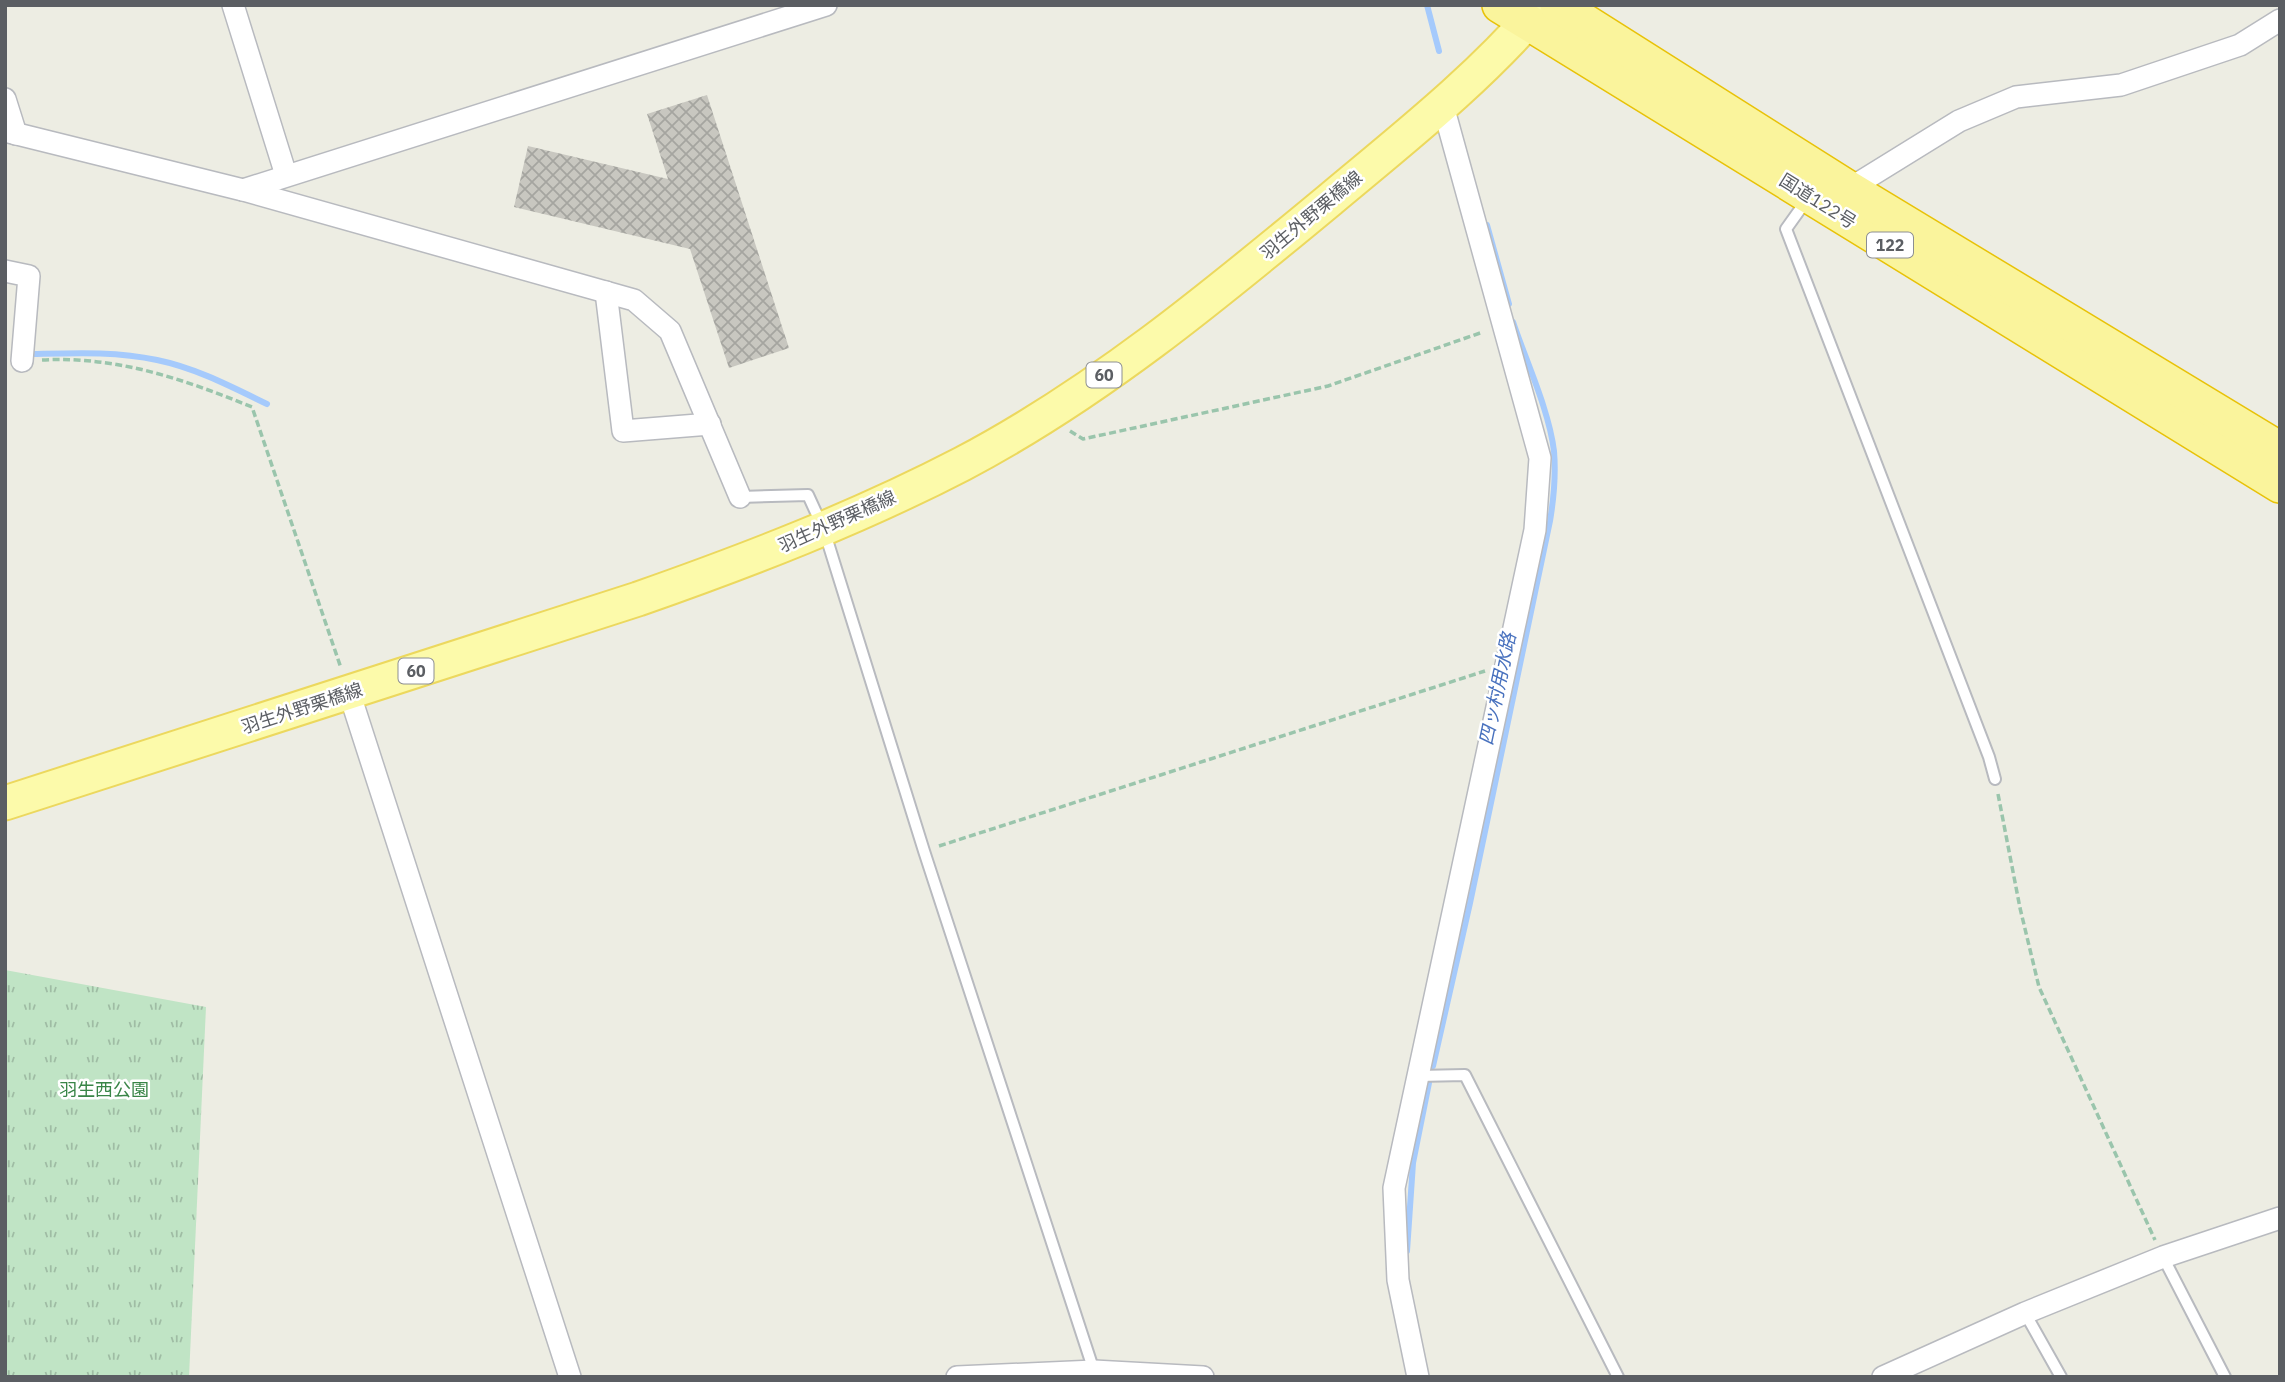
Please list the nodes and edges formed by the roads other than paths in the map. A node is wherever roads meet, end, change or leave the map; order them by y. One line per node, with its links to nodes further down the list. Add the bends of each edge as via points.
1 (233, 5): 9 (street)
2 (826, 5): 9 (street)
3 (1558, 5): 10 (highway, 国道122号 / 122)
4 (1523, 11): 7 (main road, 羽生外野栗橋線 / 60); 12 (highway, 国道122号 / 122)
5 (2280, 20): 10 (street, via 2241,45 2121,85 2017,97 1959,121)
6 (5, 99): 8 (street)
7 (1443, 106): 20 (main road, 羽生外野栗橋線 / 60, via 1186,318 1045,414 963,463); 24 (street, via 1540,458 1535,530)
8 (11, 132): 11 (street)
9 (286, 175): 11 (street)
10 (1849, 189): 17 (highway, 国道122号 / 122)
11 (243, 190): 14 (street)
12 (1810, 196): 18 (highway, 国道122号 / 122); 22 (lane, via 1786,229)
13 (5, 271): 15 (street, via 29,276)
14 (606, 292): 16 (street, via 634,300 670,331); 16 (street, via 623,431)
15 (22, 361)
16 (710, 425): 19 (street)
17 (2280, 450)
18 (2280, 485)
19 (740, 497): 20 (lane, via 808,495)
20 (824, 530): 21 (main road, 羽生外野栗橋線 / 60, via 638,599); 28 (lane)
21 (349, 692): 23 (main road, 羽生外野栗橋線 / 60); 29 (street)
22 (1995, 779)
23 (5, 803)
24 (1418, 1076): 32 (street, via 1394,1188 1398,1280); 33 (lane, via 1465,1075)
25 (2280, 1217): 26 (street)
26 (2163, 1257): 27 (street); 36 (lane)
27 (2025, 1314): 34 (street); 35 (lane)
28 (1094, 1371): 30 (street); 31 (street)
29 (570, 1377)
30 (957, 1377)
31 (1203, 1377)
32 (1418, 1377)
33 (1618, 1377)
34 (1883, 1377)
35 (2061, 1377)
36 (2225, 1377)

